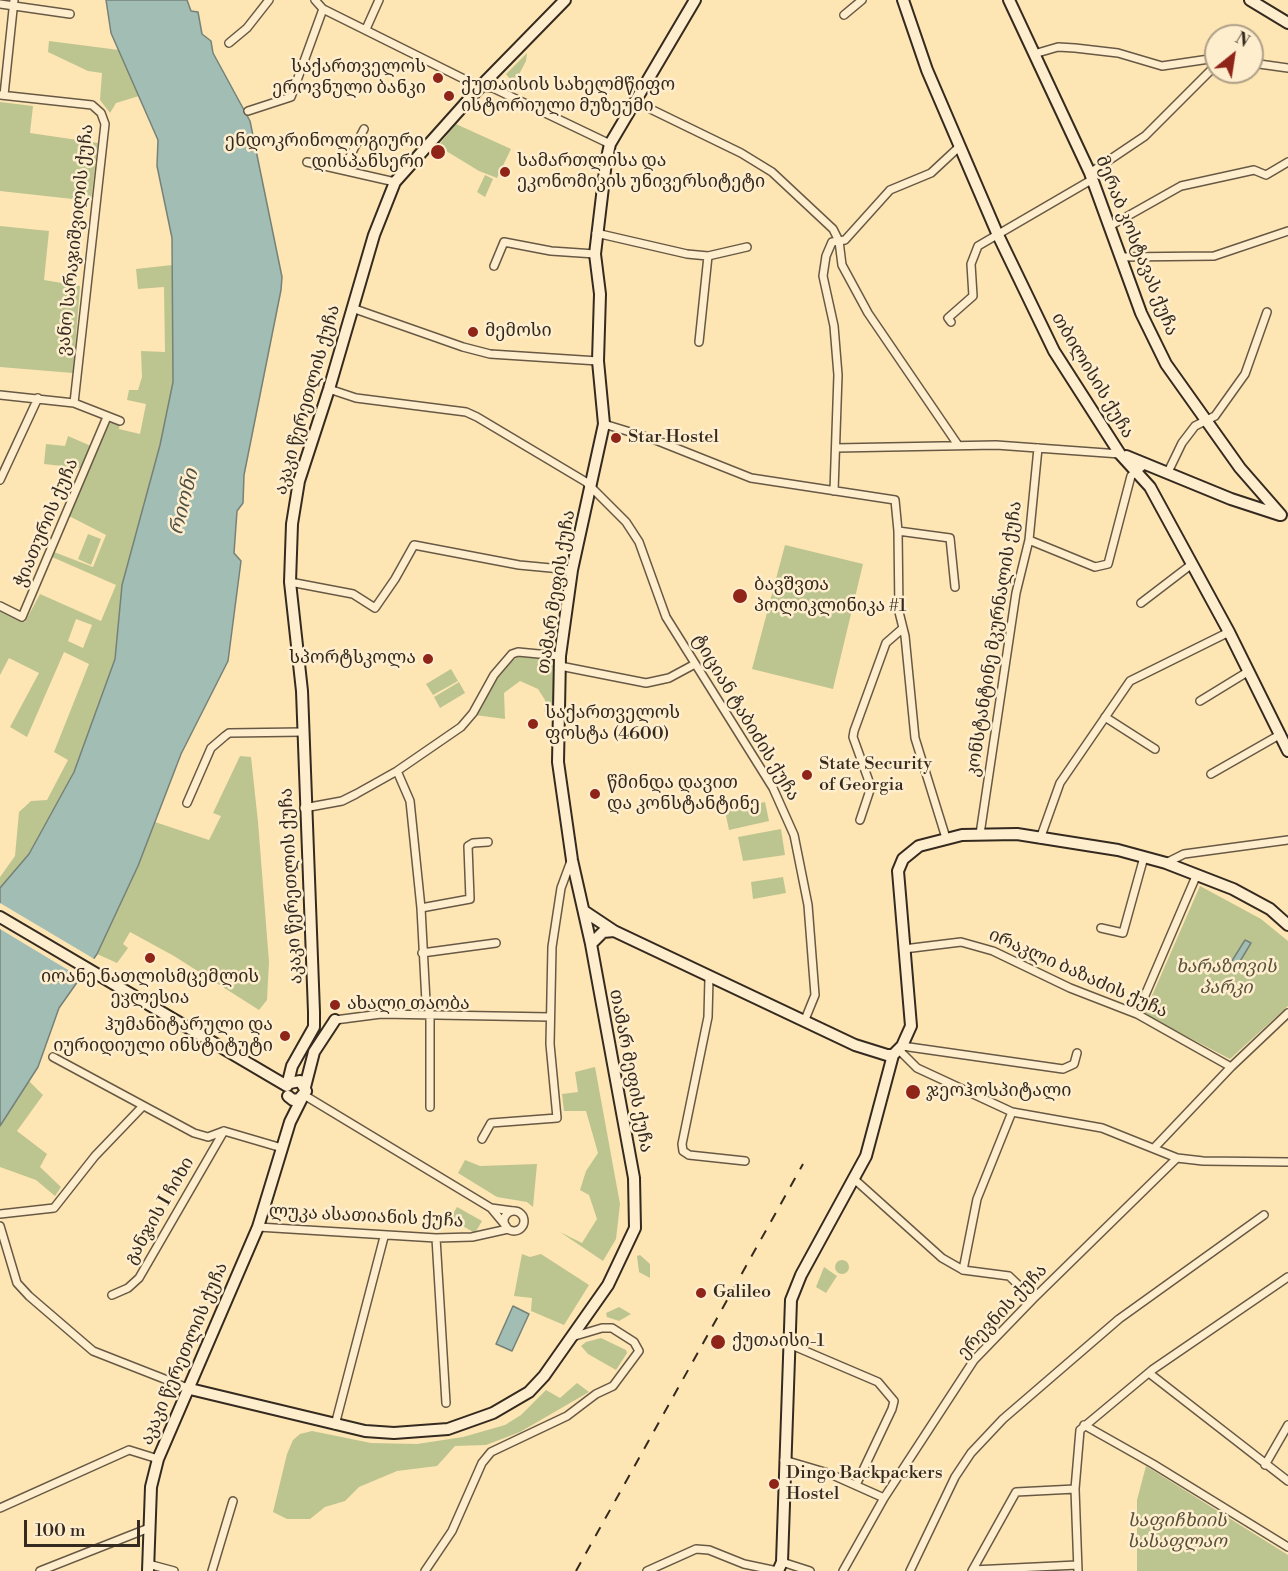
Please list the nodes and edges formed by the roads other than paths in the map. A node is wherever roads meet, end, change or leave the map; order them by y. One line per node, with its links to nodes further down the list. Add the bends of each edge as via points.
1 (269, 0): 17 (street, via 248,28)
2 (315, 0): 12 (street)
3 (379, 0): 16 (street)
4 (565, 0): 23 (main road, აკაკი წერეთლის ქუჩა)
5 (695, 0): 25 (main road, თამარ მეფის ქუჩა)
6 (862, 0): 14 (street)
7 (903, 0): 28 (main road, თბილისის ქუჩა, via 927,70)
8 (1009, 0): 18 (main road, მერაბ კოსტავას ქუჩა)
9 (1250, 0): 15 (main road)
10 (14, 3): 11 (street); 13 (street); 24 (street)
11 (0, 4)
12 (323, 9): 16 (street); 26 (street, via 291,97)
13 (70, 14)
14 (844, 15)
15 (1288, 23)
16 (366, 29): 23 (street)
17 (229, 43)
18 (1034, 54): 19 (street, via 1058,47 1118,53 1162,66); 33 (main road, მერაბ კოსტავას ქუჩა)
19 (1204, 60)
20 (1264, 65): 21 (street)
21 (1288, 69)
22 (1204, 77): 33 (street, via 1145,136)
23 (480, 87): 27 (street, via 493,88); 34 (main road, აკაკი წერეთლის ქუჩა)
24 (2, 95): 53 (street, ვანო სარაჯიშვილის ქუჩა, via 92,105 101,112 105,124)
25 (634, 101): 27 (main road, თამარ მეფის ქუჩა); 39 (street, via 772,172 833,229)
26 (248, 111)
27 (610, 144): 37 (main road, თამარ მეფის ქუჩა)
28 (960, 146): 38 (main road, თბილისის ქუჩა); 39 (street, via 931,173 890,190 846,240)
29 (350, 157): 32 (street)
30 (308, 162): 32 (street)
31 (1288, 162): 35 (street, via 1266,175 1254,170 1181,186)
32 (343, 170): 34 (street)
33 (1091, 176): 35 (main road, მერაბ კოსტავას ქუჩა); 38 (street)
34 (394, 182): 45 (main road, აკაკი წერეთლის ქუჩა)
35 (1110, 226): 43 (main road, მერაბ კოსტავას ქუჩა)
36 (1288, 231): 43 (street, via 1214,256)
37 (596, 233): 41 (main road, თამარ მეფის ქუჩა); 42 (street, via 687,255)
38 (997, 233): 47 (street, via 978,246 971,264 973,296 948,318); 61 (main road, თბილისის ქუჩა, via 1054,351)
39 (839, 241): 58 (street, via 842,265 868,313); 59 (street, via 832,242 823,276 834,326 838,375)
40 (747, 247): 42 (street)
41 (595, 254): 44 (street, via 504,242); 49 (main road, თამარ მეფის ქუჩა, via 600,294)
42 (708, 256): 48 (street)
43 (1121, 257): 55 (main road, მერაბ კოსტავას ქუჩა, via 1166,364)
44 (494, 266)
45 (352, 308): 49 (street, via 490,354); 50 (main road, აკაკი წერეთლის ქუჩა)
46 (1267, 312): 55 (street, via 1245,374 1215,416)
47 (951, 322)
48 (699, 342)
49 (598, 360): 57 (main road, თამარ მეფის ქუჩა)
50 (329, 388): 65 (street, ტიციან ტაბიძის ქუჩა, via 356,398 466,412 586,482); 72 (main road, აკაკი წერეთლის ქუჩა, via 298,488)
51 (0, 395): 52 (street)
52 (38, 398): 53 (street); 64 (street)
53 (74, 403): 54 (street)
54 (107, 417): 56 (street); 75 (street, ჭიათურის ქუჩა, via 22,617)
55 (1205, 419): 63 (street, via 1182,443); 67 (main road, მერაბ კოსტავას ქუჩა, via 1240,468)
56 (120, 421)
57 (604, 424): 65 (main road, თამარ მეფის ქუჩა); 66 (street, via 751,478)
58 (958, 445): 59 (street); 60 (street)
59 (836, 448): 66 (street)
60 (1038, 448): 61 (street); 69 (street, კონსტანტინე მკურნალის ქუჩა)
61 (1120, 454): 62 (main road)
62 (1141, 467): 63 (main road); 69 (street, via 1131,476 1108,564 1095,567); 70 (main road)
63 (1168, 472): 67 (main road)
64 (0, 480)
65 (590, 488): 71 (main road, თამარ მეფის ქუჩა); 79 (street, ტიციან ტაბიძის ქუჩა, via 626,522 637,539 666,617)
66 (834, 491): 68 (street, via 895,500)
67 (1285, 517)
68 (898, 531): 73 (street, via 950,538); 76 (street, via 897,591)
69 (1029, 540): 92 (street, კონსტანტინე მკურნალის ქუჩა, via 1016,593)
70 (1192, 564): 74 (street); 77 (main road)
71 (573, 570): 72 (street, via 519,565 414,545 375,608 353,594); 78 (main road, თამარ მეფის ქუჩა)
72 (290, 582): 83 (main road, აკაკი წერეთლის ქუჩა)
73 (955, 587)
74 (1141, 603)
75 (0, 606)
76 (902, 629): 91 (street, via 886,643 854,731 871,787); 93 (street, via 917,748)
77 (1229, 632): 80 (main road); 82 (street, via 1130,681)
78 (560, 661): 79 (street, via 646,683 669,678); 87 (street, via 512,654 461,727); 98 (main road, თამარ მეფის ქუჩა, via 558,762)
79 (695, 664): 117 (street, ტიციან ტაბიძის ქუჩა, via 773,788 794,835 808,905 815,995)
80 (1249, 671): 81 (street); 84 (main road)
81 (1200, 701)
82 (1104, 717): 85 (street); 94 (street, via 1060,783)
83 (303, 732): 89 (street, via 229,733 211,748); 90 (main road, აკაკი წერეთლის ქუჩა)
84 (1281, 734): 86 (main road); 88 (street)
85 (1155, 749)
86 (1288, 751)
87 (397, 771): 90 (street, via 342,801); 101 (street, via 410,801)
88 (1211, 774)
89 (187, 803)
90 (304, 808): 118 (main road, აკაკი წერეთლის ქუჩა)
91 (860, 820)
92 (980, 834): 93 (main road); 94 (main road, via 1017,834)
93 (946, 838): 109 (main road, via 919,846 903,859 897,871)
94 (1041, 839): 97 (main road)
95 (1288, 840): 99 (street, via 1184,854)
96 (488, 842): 101 (street, via 468,846 470,899)
97 (1144, 857): 99 (main road); 105 (street, via 1123,933)
98 (572, 860): 102 (main road, თამარ მეფის ქუჩა); 115 (street, via 561,888 554,928)
99 (1166, 863): 100 (main road)
100 (1197, 874): 104 (main road, via 1270,909); 114 (street)
101 (421, 908): 110 (street)
102 (584, 911): 106 (main road); 108 (main road, თამარ მეფის ქუჩა)
103 (0, 917): 123 (main road)
104 (1288, 925)
105 (1101, 928)
106 (614, 931): 108 (main road, via 603,932); 111 (main road)
107 (496, 944): 110 (street)
108 (591, 944): 150 (main road, თამარ მეფის ქუჩა, via 634,1178 636,1219 616,1273)
109 (904, 949): 114 (street, ირაკლი ბაზაძის ქუჩა, via 961,942 974,945); 119 (main road, via 911,1020)
110 (422, 953): 112 (street)
111 (709, 978): 117 (main road); 134 (street, via 708,1017 683,1151)
112 (430, 1013): 115 (street); 116 (street); 126 (street)
113 (1288, 1013): 122 (street)
114 (1137, 1014): 122 (street, ირაკლი ბაზაძის ქუჩა)
115 (550, 1017): 130 (street, via 557,1118 491,1123)
116 (335, 1020): 118 (main road); 124 (main road, აკაკი წერეთლის ქუჩა, via 314,1052)
117 (804, 1022): 119 (main road, via 877,1053)
118 (314, 1027): 123 (main road, აკაკი წერეთლის ქუჩა, via 291,1066)
119 (898, 1050): 120 (street, via 1063,1069 1074,1064); 127 (street, via 917,1068); 136 (main road, via 866,1156)
120 (1077, 1053)
121 (53, 1057): 125 (street)
122 (1231, 1067): 131 (street)
123 (288, 1088): 124 (main road, via 296,1100); 124 (main road, via 300,1081); 128 (main road, აკაკი წერეთლის ქუჩა)
124 (304, 1093): 128 (main road, აკაკი წერეთლის ქუჩა); 137 (street)
125 (142, 1107): 129 (street, via 194,1133 208,1137); 139 (street, via 95,1156 54,1208)
126 (430, 1107)
127 (1012, 1112): 131 (street, via 1102,1128); 146 (street, via 977,1199)
128 (290, 1122): 132 (main road, აკაკი წერეთლის ქუჩა)
129 (224, 1131): 132 (street); 148 (street, განჯის I ჩიხი, via 139,1278)
130 (482, 1139)
131 (1155, 1147): 133 (street)
132 (282, 1148): 142 (main road, აკაკი წერეთლის ქუჩა)
133 (1177, 1158): 135 (street); 149 (street, ერევნის ქუჩა)
134 (745, 1161)
135 (1288, 1162)
136 (853, 1178): 146 (street, via 942,1258); 151 (main road, via 791,1300)
137 (491, 1208): 138 (street); 143 (street)
138 (513, 1211): 143 (street, via 505,1216); 143 (street, via 522,1215 524,1222 518,1230)
139 (0, 1214)
140 (1264, 1215): 180 (street, via 1119,1319 1003,1419 955,1477)
141 (0, 1226): 153 (street, via 17,1283 28,1296 93,1351)
142 (258, 1227): 144 (street, ლუკა ასათიანის ქუჩა); 153 (main road, აკაკი წერეთლის ქუჩა)
143 (507, 1228): 145 (street, ლუკა ასათიანის ქუჩა, via 472,1237)
144 (384, 1237): 145 (street, ლუკა ასათიანის ქუჩა); 155 (street)
145 (436, 1238): 154 (street)
146 (963, 1270): 149 (street, via 1008,1276)
147 (1288, 1277): 152 (street)
148 (112, 1295)
149 (1033, 1299): 164 (street, ერევნის ქუჩა, via 975,1360)
150 (575, 1335): 155 (main road, თამარ მეფის ქუჩა, via 529,1392 493,1413 448,1429 365,1431); 176 (street, via 612,1328 634,1342 639,1351 613,1386 567,1416 491,1452 482,1463 452,1531)
151 (789, 1344): 159 (main road); 162 (street, via 878,1382 894,1401)
152 (1149, 1373): 156 (street); 160 (street)
153 (190, 1389): 155 (main road, თამარ მეფის ქუჩა); 158 (main road, აკაკი წერეთლის ქუჩა)
154 (446, 1404)
155 (335, 1425)
156 (1084, 1425): 163 (street, via 1078,1436); 168 (street)
157 (1288, 1425): 160 (street)
158 (158, 1459): 166 (street, via 129,1450); 167 (main road, აკაკი წერეთლის ქუჩა, via 151,1487)
159 (784, 1460): 162 (street); 170 (main road)
160 (1265, 1465): 161 (street)
161 (1288, 1481)
162 (856, 1485): 164 (street)
163 (1075, 1489): 171 (street); 172 (street, via 1016,1492)
164 (884, 1498): 179 (street, ერევნის ქუჩა)
165 (233, 1501): 175 (street)
166 (0, 1508)
167 (149, 1528): 169 (main road, აკაკი წერეთლის ქუჩა); 173 (street)
168 (1288, 1547)
169 (148, 1568): 174 (street)
170 (784, 1568): 177 (street, via 744,1564 696,1549); 178 (street)
171 (1078, 1568): 172 (street)
172 (973, 1570)
173 (40, 1571)
174 (174, 1571)
175 (212, 1571)
176 (425, 1571)
177 (646, 1571)
178 (810, 1571)
179 (843, 1571)
180 (910, 1571)

